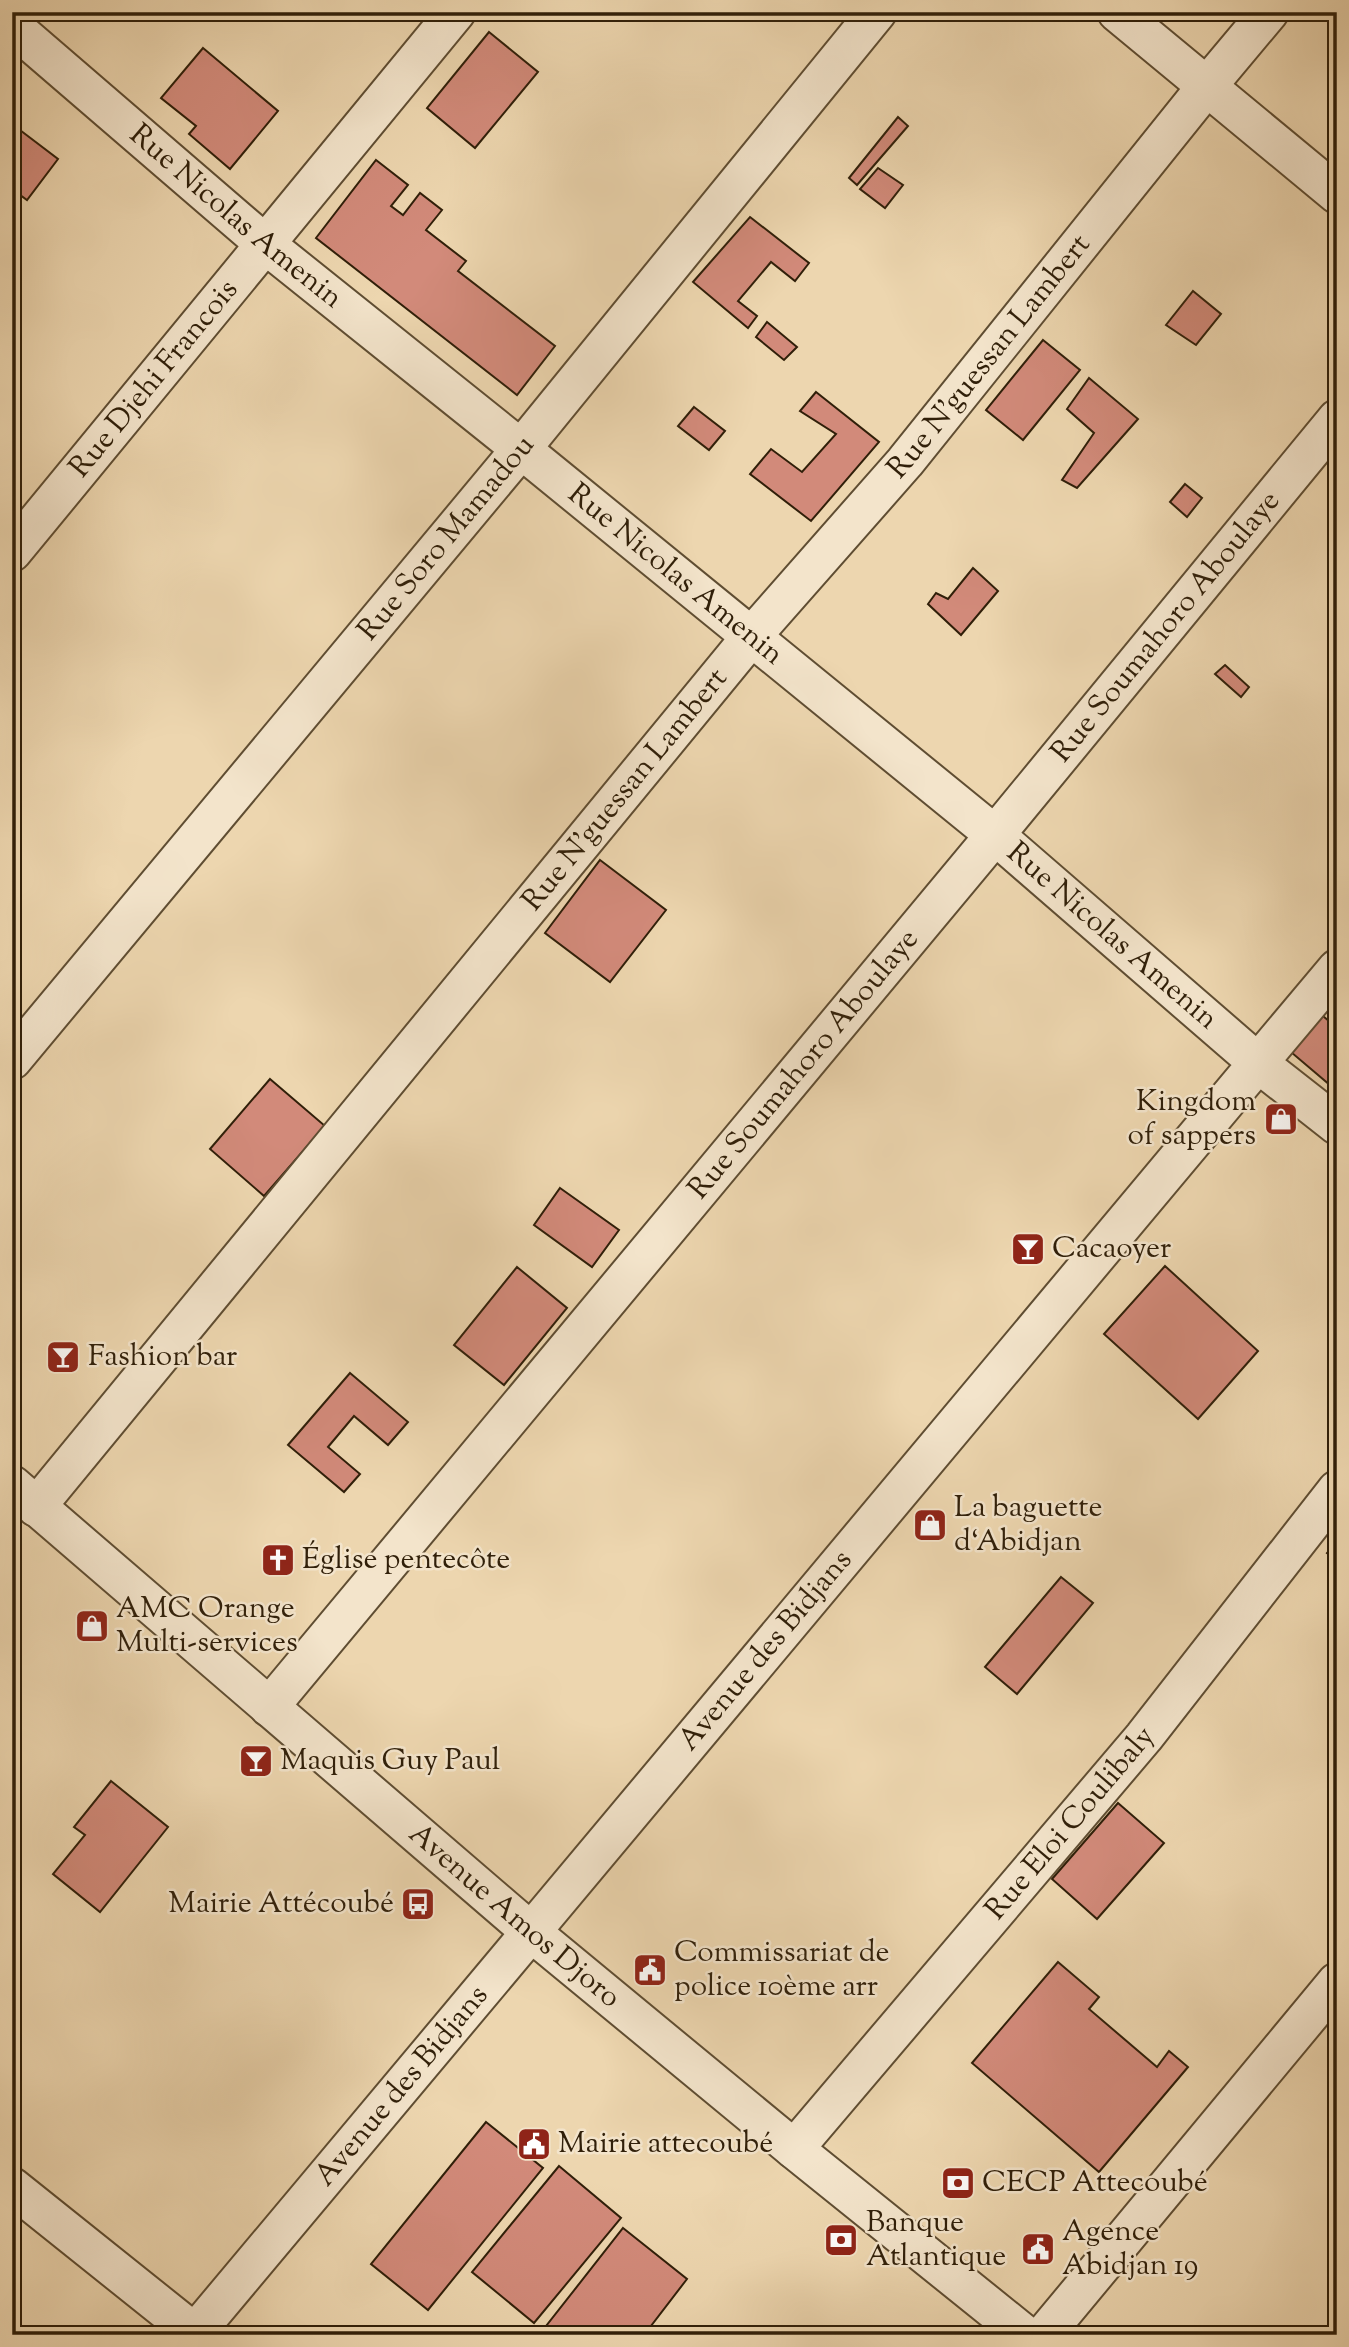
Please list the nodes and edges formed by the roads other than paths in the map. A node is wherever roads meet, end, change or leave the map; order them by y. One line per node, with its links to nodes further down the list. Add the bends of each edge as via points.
1 (456, 12): 8 (street, Rue Djehi Francois)
2 (877, 12): 10 (street, Rue Soro Mamadou)
3 (1117, 12): 6 (street)
4 (1269, 12): 6 (street, Rue N'guessan Lambert)
5 (12, 26): 8 (street, Rue Nicolas Amenin)
6 (1207, 86): 7 (street); 12 (street, Rue N'guessan Lambert, via 905,462)
7 (1337, 194)
8 (265, 244): 10 (street, Rue Nicolas Amenin); 11 (street, Rue Djehi Francois)
9 (1337, 419): 13 (street, Rue Soumahoro Aboulaye)
10 (521, 449): 12 (street, Rue Nicolas Amenin); 15 (street, Rue Soro Mamadou)
11 (12, 552)
12 (751, 637): 13 (street, Rue Nicolas Amenin); 19 (street, Rue N'guessan Lambert)
13 (995, 835): 16 (street, Rue Nicolas Amenin); 20 (street, Rue Soumahoro Aboulaye)
14 (1337, 969): 16 (street, Avenue des Bidjans)
15 (12, 1060)
16 (1258, 1063): 17 (street, Rue Nicolas Amenin); 21 (street, Avenue des Bidjans)
17 (1337, 1125)
18 (1337, 1490): 23 (street, Rue Eloi Coulibaly, via 1144,1737)
19 (24, 1496): 20 (street, Avenue Amos Djoro)
20 (269, 1707): 21 (street, Avenue Amos Djoro)
21 (531, 1932): 23 (street, Avenue Amos Djoro); 25 (street, Avenue des Bidjans)
22 (1337, 1982): 27 (street)
23 (794, 2149): 26 (street, Avenue Amos Djoro)
24 (12, 2187): 25 (street)
25 (196, 2334)
26 (1025, 2335)
27 (1044, 2335)

